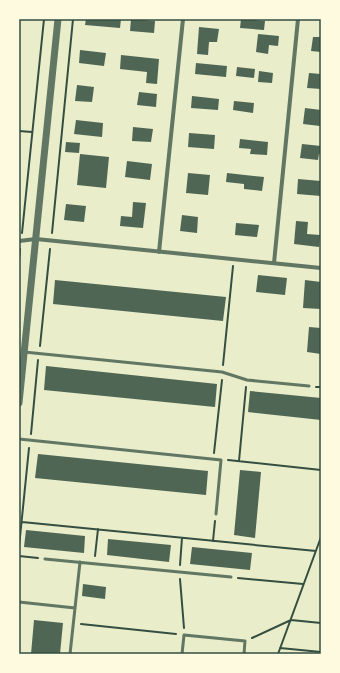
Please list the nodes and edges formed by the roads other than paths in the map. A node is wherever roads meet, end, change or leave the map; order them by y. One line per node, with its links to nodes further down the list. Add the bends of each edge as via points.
1 (58, 19): 4 (street)
2 (183, 19): 6 (street)
3 (298, 19): 7 (street)
4 (36, 239): 5 (street); 6 (street); 9 (street)
5 (20, 241)
6 (159, 252): 7 (street)
7 (274, 263): 8 (street)
8 (321, 268)
9 (24, 352): 10 (lane, via 222,372 247,380); 11 (street)
10 (309, 386)
11 (19, 403)
12 (19, 439): 13 (lane, via 221,460)
13 (216, 514)
14 (46, 559): 15 (lane)
15 (80, 562): 16 (lane); 18 (lane)
16 (231, 577)
17 (19, 602): 18 (lane)
18 (75, 608): 19 (lane)
19 (70, 654)
20 (182, 654): 21 (lane, via 184,635 245,641)
21 (244, 654)

